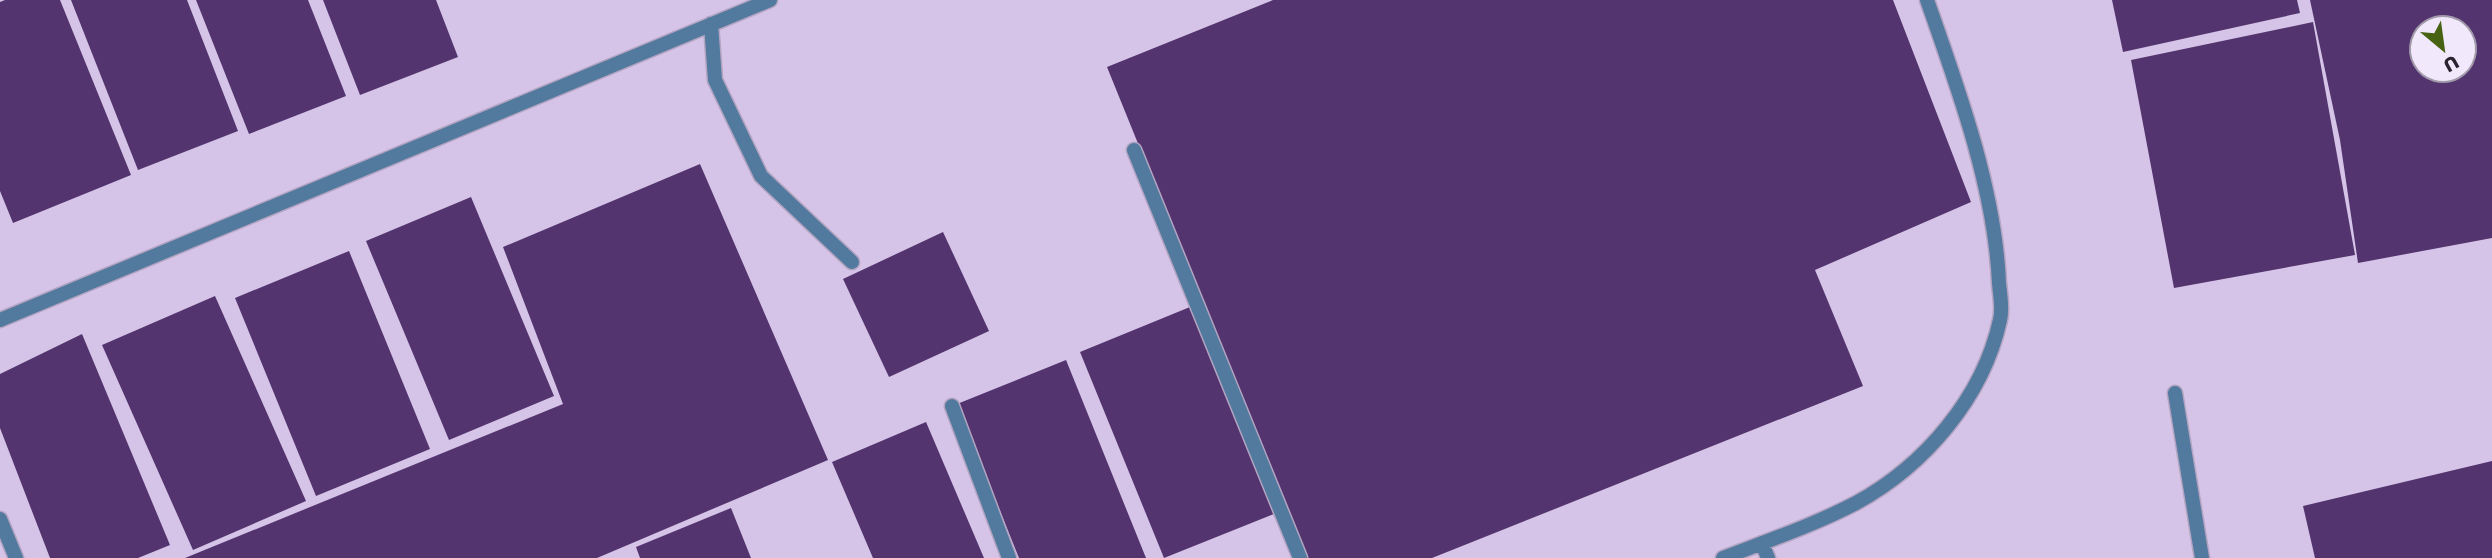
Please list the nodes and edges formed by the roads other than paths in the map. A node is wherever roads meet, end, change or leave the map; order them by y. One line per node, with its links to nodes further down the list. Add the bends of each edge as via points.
1 (770, 0): 3 (lane)
2 (1927, 0): 10 (lane, via 1975,150 1998,259 2001,318 1983,369 1954,419 1913,464 1856,503)
3 (711, 24): 5 (lane, via 715,80 761,176); 6 (lane)
4 (1134, 150): 13 (lane)
5 (852, 262)
6 (0, 320)
7 (2175, 393): 16 (lane)
8 (952, 406): 12 (lane)
9 (0, 519): 11 (lane)
10 (1762, 543): 14 (lane); 15 (lane)
11 (16, 558)
12 (1010, 558)
13 (1300, 558)
14 (1723, 558)
15 (1768, 558)
16 (2202, 558)

